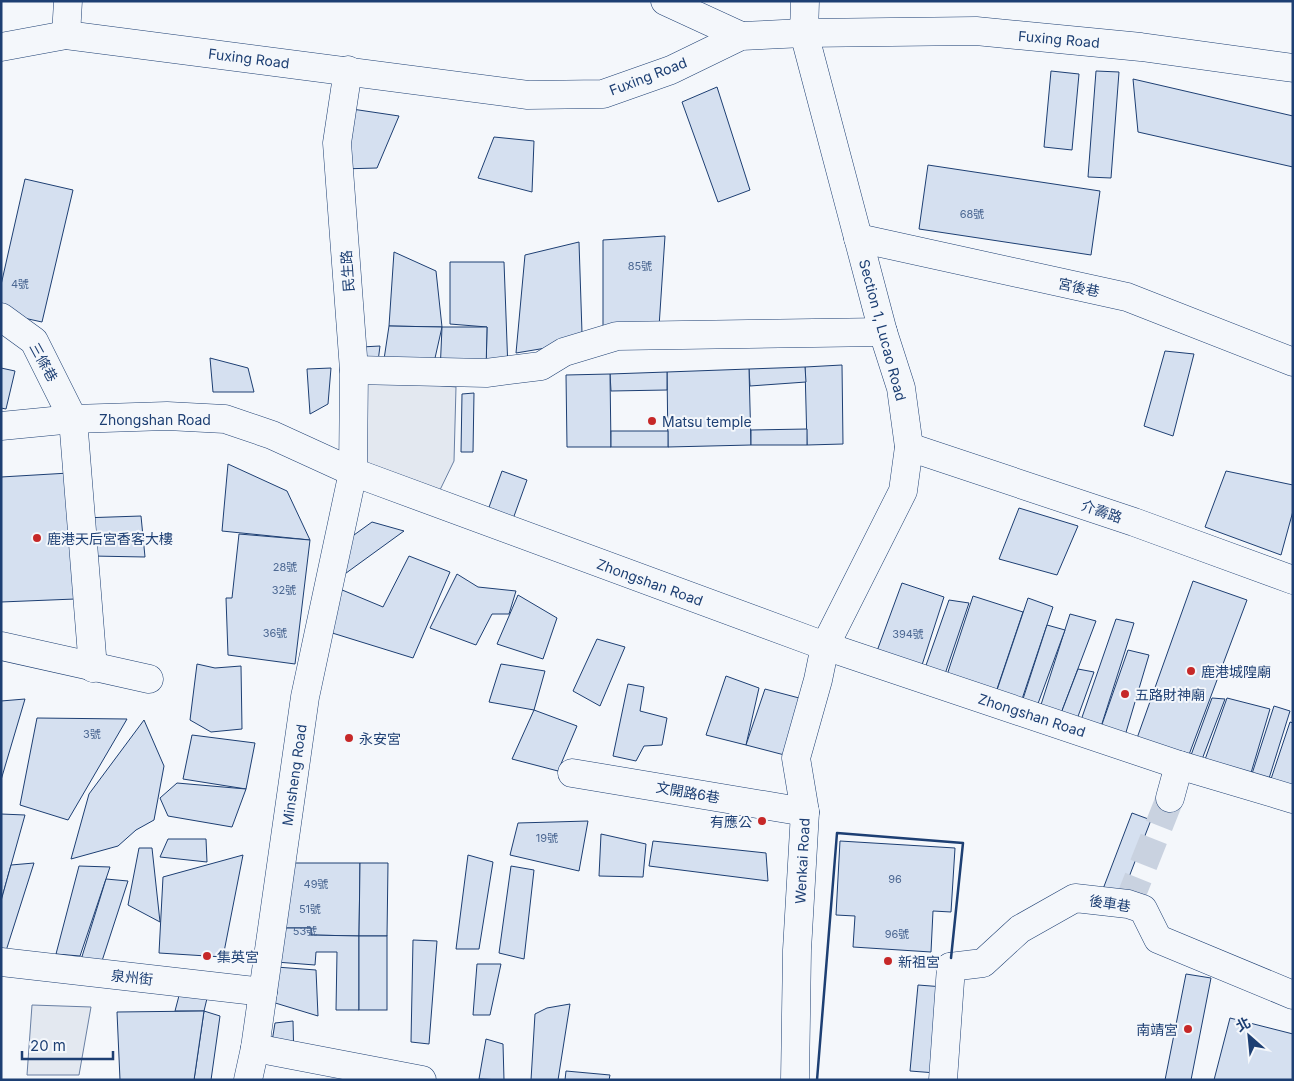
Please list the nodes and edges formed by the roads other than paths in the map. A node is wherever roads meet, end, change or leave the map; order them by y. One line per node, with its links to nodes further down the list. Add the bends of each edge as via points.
1 (68, 1): 5 (street)
2 (665, 1): 6 (street)
3 (805, 1): 4 (street, Section 1, Lucao Road)
4 (804, 33): 6 (street, Fuxing Road); 8 (street, Fuxing Road, via 976,31 1141,47); 10 (street, Section 1, Lucao Road)
5 (66, 35): 7 (street, Fuxing Road); 9 (street, Fuxing Road)
6 (741, 36): 9 (street, Fuxing Road, via 671,70 603,94 528,95)
7 (1, 47)
8 (1293, 68)
9 (348, 70): 14 (street, 民生路, via 337,143)
10 (858, 238): 12 (street, Section 1, Lucao Road); 13 (street, 宮後巷, via 1127,297)
11 (1, 317): 15 (street, 三條巷, via 34,341)
12 (882, 332): 14 (street, via 617,336 564,352 541,366 476,374); 17 (street, Section 1, Lucao Road, via 902,388)
13 (1293, 362)
14 (354, 370): 18 (street, 民生路)
15 (73, 419): 16 (street, Zhongshan Road); 18 (street, Zhongshan Road, via 167,416 225,420 272,435); 22 (street)
16 (1, 426)
17 (909, 447): 19 (street, 介壽路, via 1134,522); 21 (street, Section 1, Lucao Road, via 903,491)
18 (353, 472): 21 (street, Zhongshan Road); 30 (street, Minsheng Road, via 305,696)
19 (1293, 580)
20 (1, 646): 22 (street)
21 (824, 646): 24 (street, Zhongshan Road); 28 (street, Wenkai Road, via 796,758)
22 (93, 668): 23 (street)
23 (149, 679)
24 (1179, 765): 26 (street); 27 (street, Zhongshan Road)
25 (572, 772): 28 (street, 文開路6巷)
26 (1170, 798)
27 (1293, 799)
28 (805, 812): 35 (street, Wenkai Road, via 797,950)
29 (1, 962): 30 (street, 泉州街)
30 (263, 992): 32 (street, Minsheng Road)
31 (1293, 995): 36 (street, 後車巷, via 1158,939 1143,909 1128,904 1075,898 1020,929 983,963 950,967)
32 (255, 1048): 33 (street, Minsheng Road); 34 (street)
33 (248, 1080)
34 (422, 1080)
35 (795, 1080)
36 (943, 1080)

